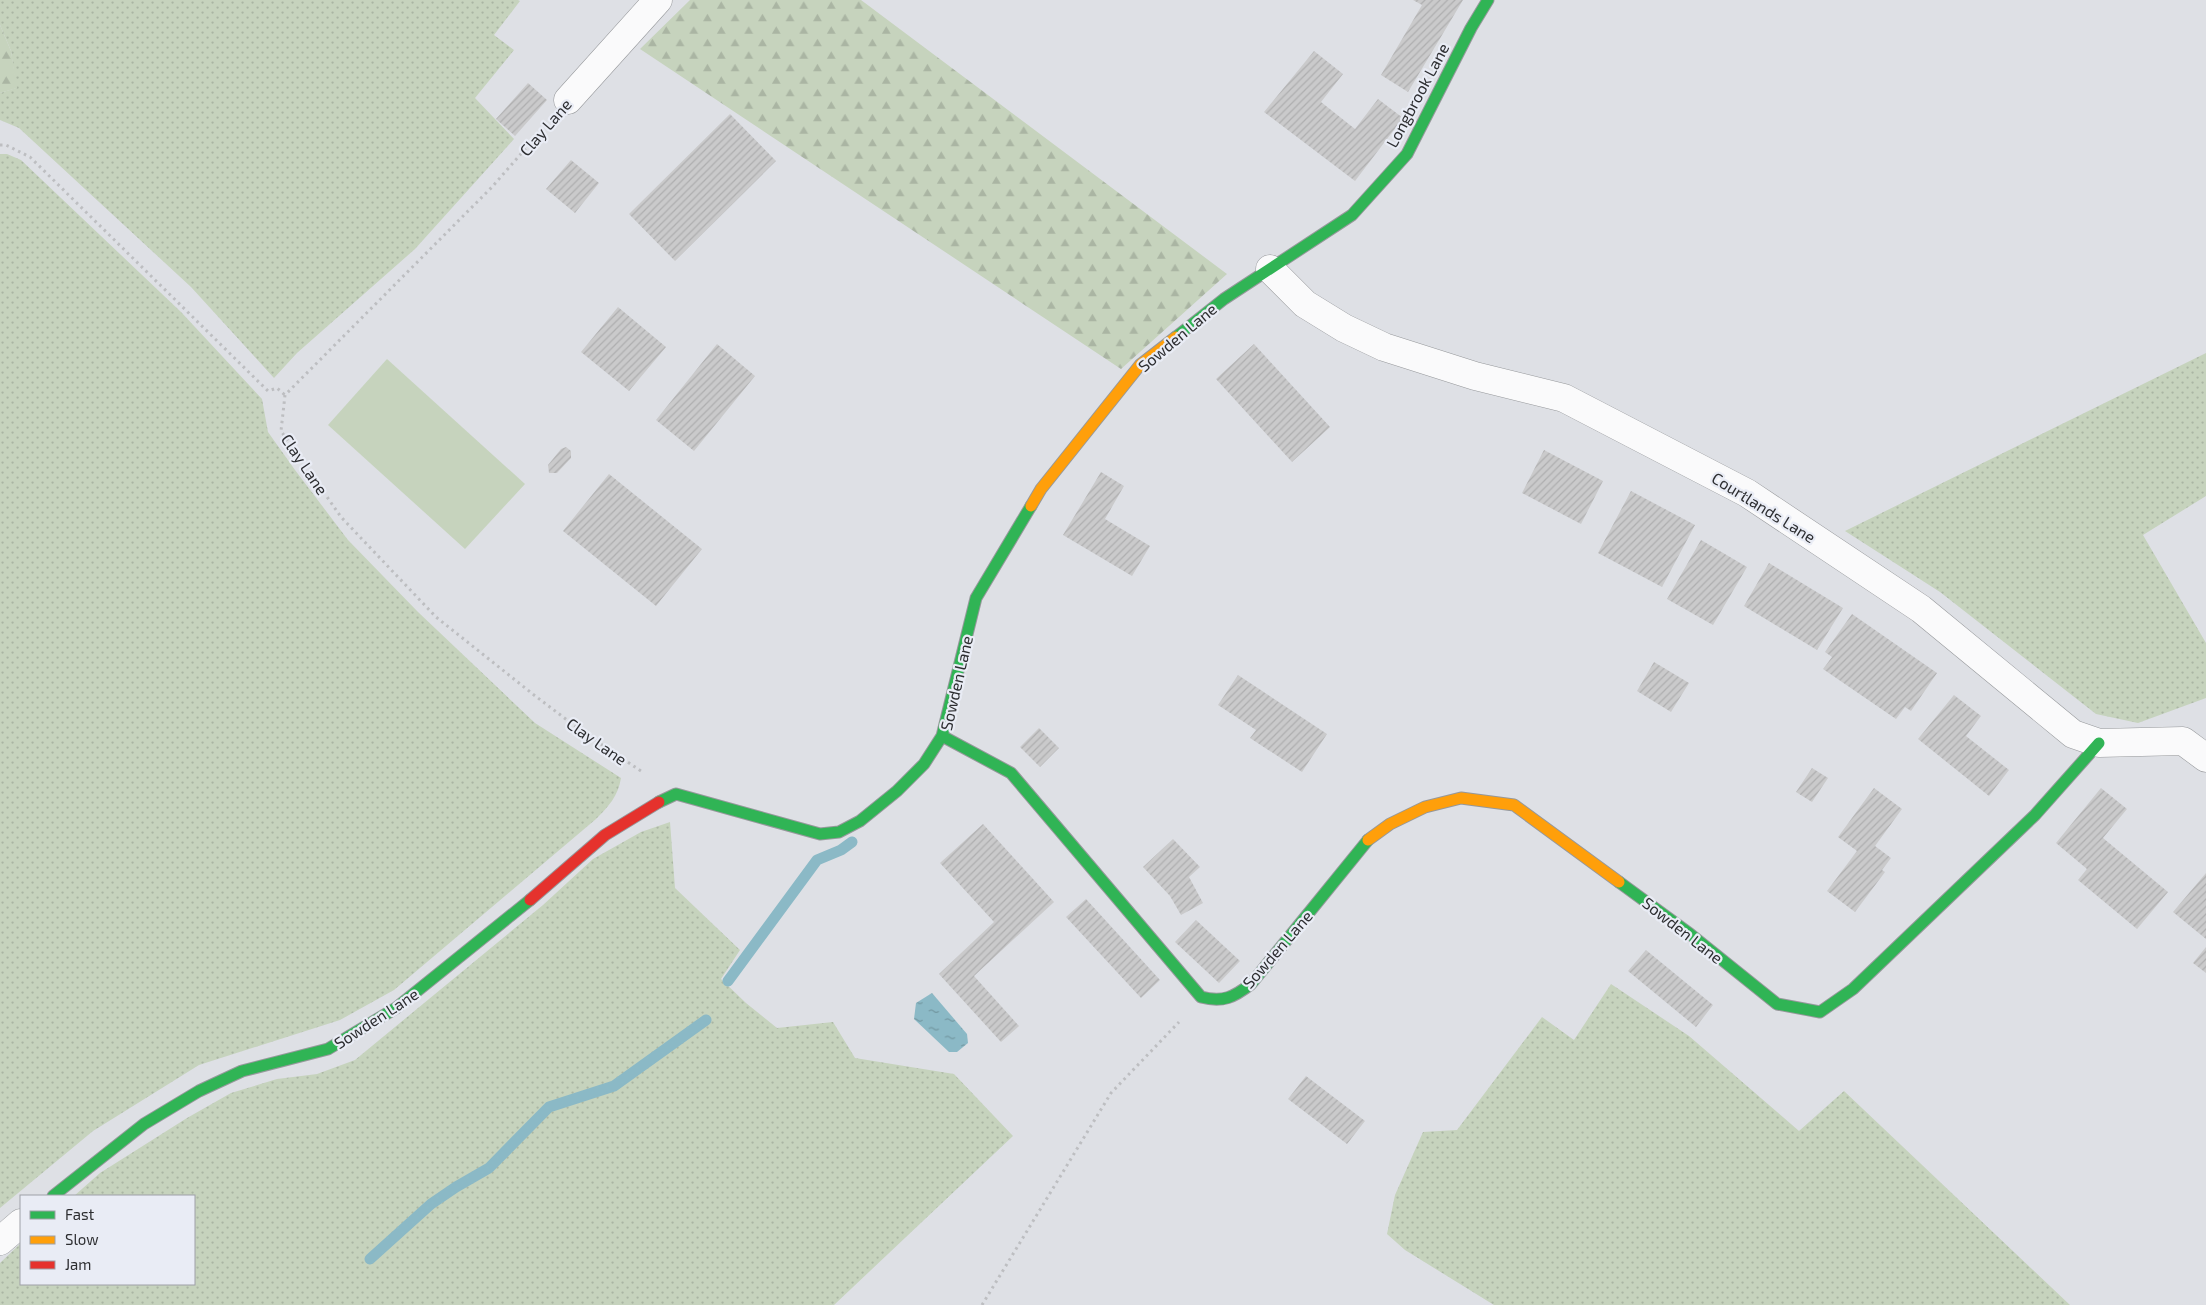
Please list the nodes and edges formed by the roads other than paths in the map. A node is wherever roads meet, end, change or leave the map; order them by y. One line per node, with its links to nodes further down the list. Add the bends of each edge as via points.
1 (658, 0): 3 (street, Clay Lane)
2 (1488, 0): 4 (street, Longbrook Lane, via 1407,154 1352,215)
3 (568, 100)
4 (1270, 269): 5 (street, Sowden Lane, via 1224,299 1140,365 1041,489 976,598); 6 (street, Courtlands Lane, via 1305,304 1384,347 1475,376 1564,398 1747,493 1921,609 2073,734)
5 (942, 736): 6 (street, Sowden Lane, via 1011,773 1201,997 1217,1002 1232,998 1250,984 1369,839 1390,824 1425,808 1461,798 1514,805 1690,934 1777,1004 1820,1012 1853,989 2035,815); 8 (street, Sowden Lane, via 924,764 897,791 860,822 839,832 820,834 676,794 648,807 605,836 396,1008 328,1049 250,1068 199,1091 144,1124)
6 (2099, 743): 7 (street, Courtlands Lane, via 2183,741)
7 (2206, 758)
8 (54, 1195)
9 (20, 1224): 10 (street)
10 (0, 1240)

